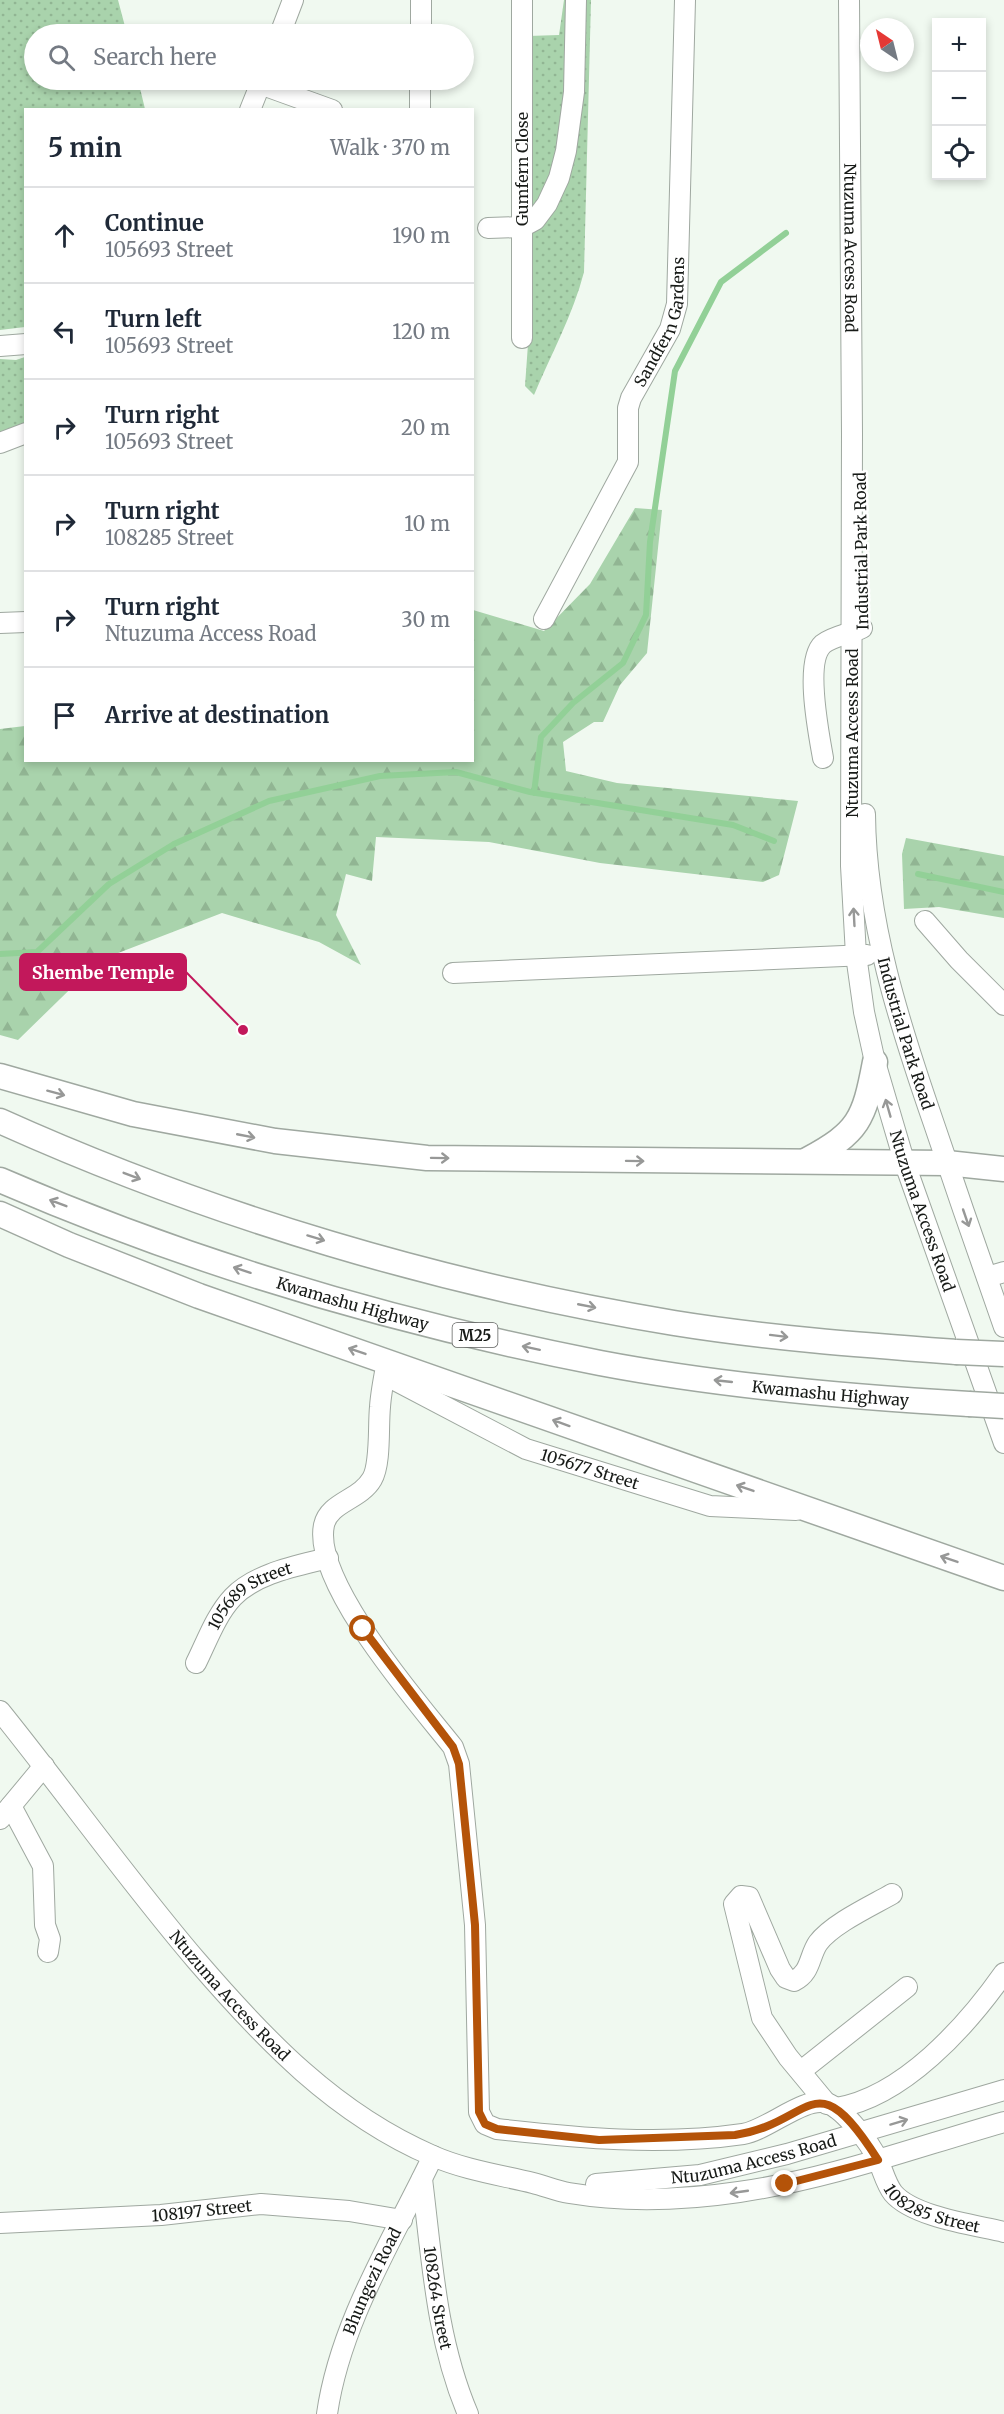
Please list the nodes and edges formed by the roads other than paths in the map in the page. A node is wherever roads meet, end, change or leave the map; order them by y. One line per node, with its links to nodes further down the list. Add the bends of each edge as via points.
1 (293, 0): 8 (street)
2 (422, 0): 9 (street)
3 (522, 0): 16 (street, Gumfern Close)
4 (576, 0): 16 (street, via 574,92 566,151 547,204 535,220)
5 (685, 0): 23 (street, Sandfern Gardens, via 675,316 631,398 630,449 622,476)
6 (849, 0): 26 (street, Ntuzuma Access Road)
7 (861, 0): 26 (street, Industrial Park Road)
8 (284, 24)
9 (421, 24)
10 (258, 90): 13 (street)
11 (281, 90): 14 (street)
12 (420, 90): 15 (street)
13 (251, 108)
14 (327, 108)
15 (420, 108)
16 (522, 227): 17 (street); 18 (street, Gumfern Close)
17 (488, 228)
18 (522, 338)
19 (24, 344): 20 (street)
20 (0, 346)
21 (24, 434): 22 (street)
22 (0, 443)
23 (544, 619)
24 (24, 622): 25 (street)
25 (0, 623)
26 (857, 630): 27 (street, via 821,645 817,655 813,697); 29 (street, Industrial Park Road, via 865,855); 30 (street, Ntuzuma Access Road, one-way to 26, via 851,866)
27 (823, 758)
28 (925, 921): 32 (street)
29 (881, 954): 30 (street); 39 (street, Industrial Park Road)
30 (856, 955): 31 (street); 35 (street, Ntuzuma Access Road)
31 (453, 973)
32 (983, 984): 33 (street); 34 (street)
33 (1004, 996)
34 (1004, 1005)
35 (875, 1062): 38 (main road, via 867,1104 859,1120 848,1135); 40 (street, Ntuzuma Access Road, one-way to 35)
36 (0, 1076): 38 (main road, one-way to 38, via 133,1114 275,1141 428,1158)
37 (0, 1121): 46 (main road, one-way to 46, bridge, via 140,1179 340,1245 461,1279 675,1323 834,1343)
38 (804, 1162): 40 (main road)
39 (947, 1163): 40 (main road); 41 (main road); 44 (street, one-way to 44)
40 (905, 1164): 49 (street, Ntuzuma Access Road)
41 (1004, 1169)
42 (0, 1180): 48 (main road, Kwamashu Highway / M25, one-way to 42, bridge, via 890,1400 701,1378 602,1363 493,1340 305,1290 201,1257)
43 (0, 1214): 47 (main road, one-way to 43, via 69,1245)
44 (995, 1274): 45 (street)
45 (1004, 1327)
46 (1004, 1354)
47 (386, 1368): 50 (main road, one-way to 47); 50 (street, 105677 Street, via 526,1449 710,1506); 51 (street, via 373,1478 364,1492 340,1504 326,1519 323,1528)
48 (1004, 1406)
49 (1004, 1443)
50 (811, 1511): 52 (main road, one-way to 50)
51 (328, 1558): 53 (street, 105689 Street, via 264,1577 238,1592 218,1619); 66 (street, via 342,1596 453,1747 459,1764 475,1925 479,2112 485,2124 497,2129 599,2140 735,2135 749,2133 812,2103)
52 (1004, 1578)
53 (196, 1663)
54 (0, 1711): 55 (street, Ntuzuma Access Road)
55 (44, 1766): 56 (street); 70 (street, Ntuzuma Access Road, via 155,1911 248,2021 282,2055 353,2111)
56 (6, 1813): 58 (street, via 44,1866)
57 (892, 1894): 60 (street, via 820,1941 811,1964 798,1979 789,1981)
58 (48, 1952)
59 (1004, 1973): 66 (street, via 966,2021 911,2072 858,2104)
60 (784, 1975): 62 (street); 62 (street, 108285 Street, via 752,1901 741,1896 734,1910)
61 (908, 1987): 63 (street)
62 (755, 1995): 63 (street, 108285 Street, via 769,2030)
63 (801, 2071): 66 (street, 108285 Street)
64 (1004, 2076): 67 (street)
65 (1004, 2090): 67 (street, Ntuzuma Access Road)
66 (832, 2106): 69 (street, 108285 Street)
67 (946, 2108): 69 (street, Ntuzuma Access Road, one-way to 67)
68 (1004, 2122): 71 (street, Ntuzuma Access Road)
69 (861, 2134): 71 (street, 108285 Street); 73 (street, Ntuzuma Access Road, via 700,2175 606,2184)
70 (433, 2156): 72 (street, Bhungezi Road); 73 (street, Ntuzuma Access Road)
71 (878, 2160): 73 (street, Ntuzuma Access Road, one-way to 73, via 785,2184 694,2196 642,2198 568,2193); 76 (street, 108285 Street, via 893,2193 909,2205)
72 (422, 2179): 74 (street, Bhungezi Road); 78 (street, 108264 Street, via 438,2318)
73 (533, 2183)
74 (402, 2220): 75 (street, 108197 Street, via 261,2204 161,2215); 77 (street, Bhungezi Road, via 362,2300)
75 (0, 2223)
76 (1003, 2237)
77 (327, 2414)
78 (468, 2414)

